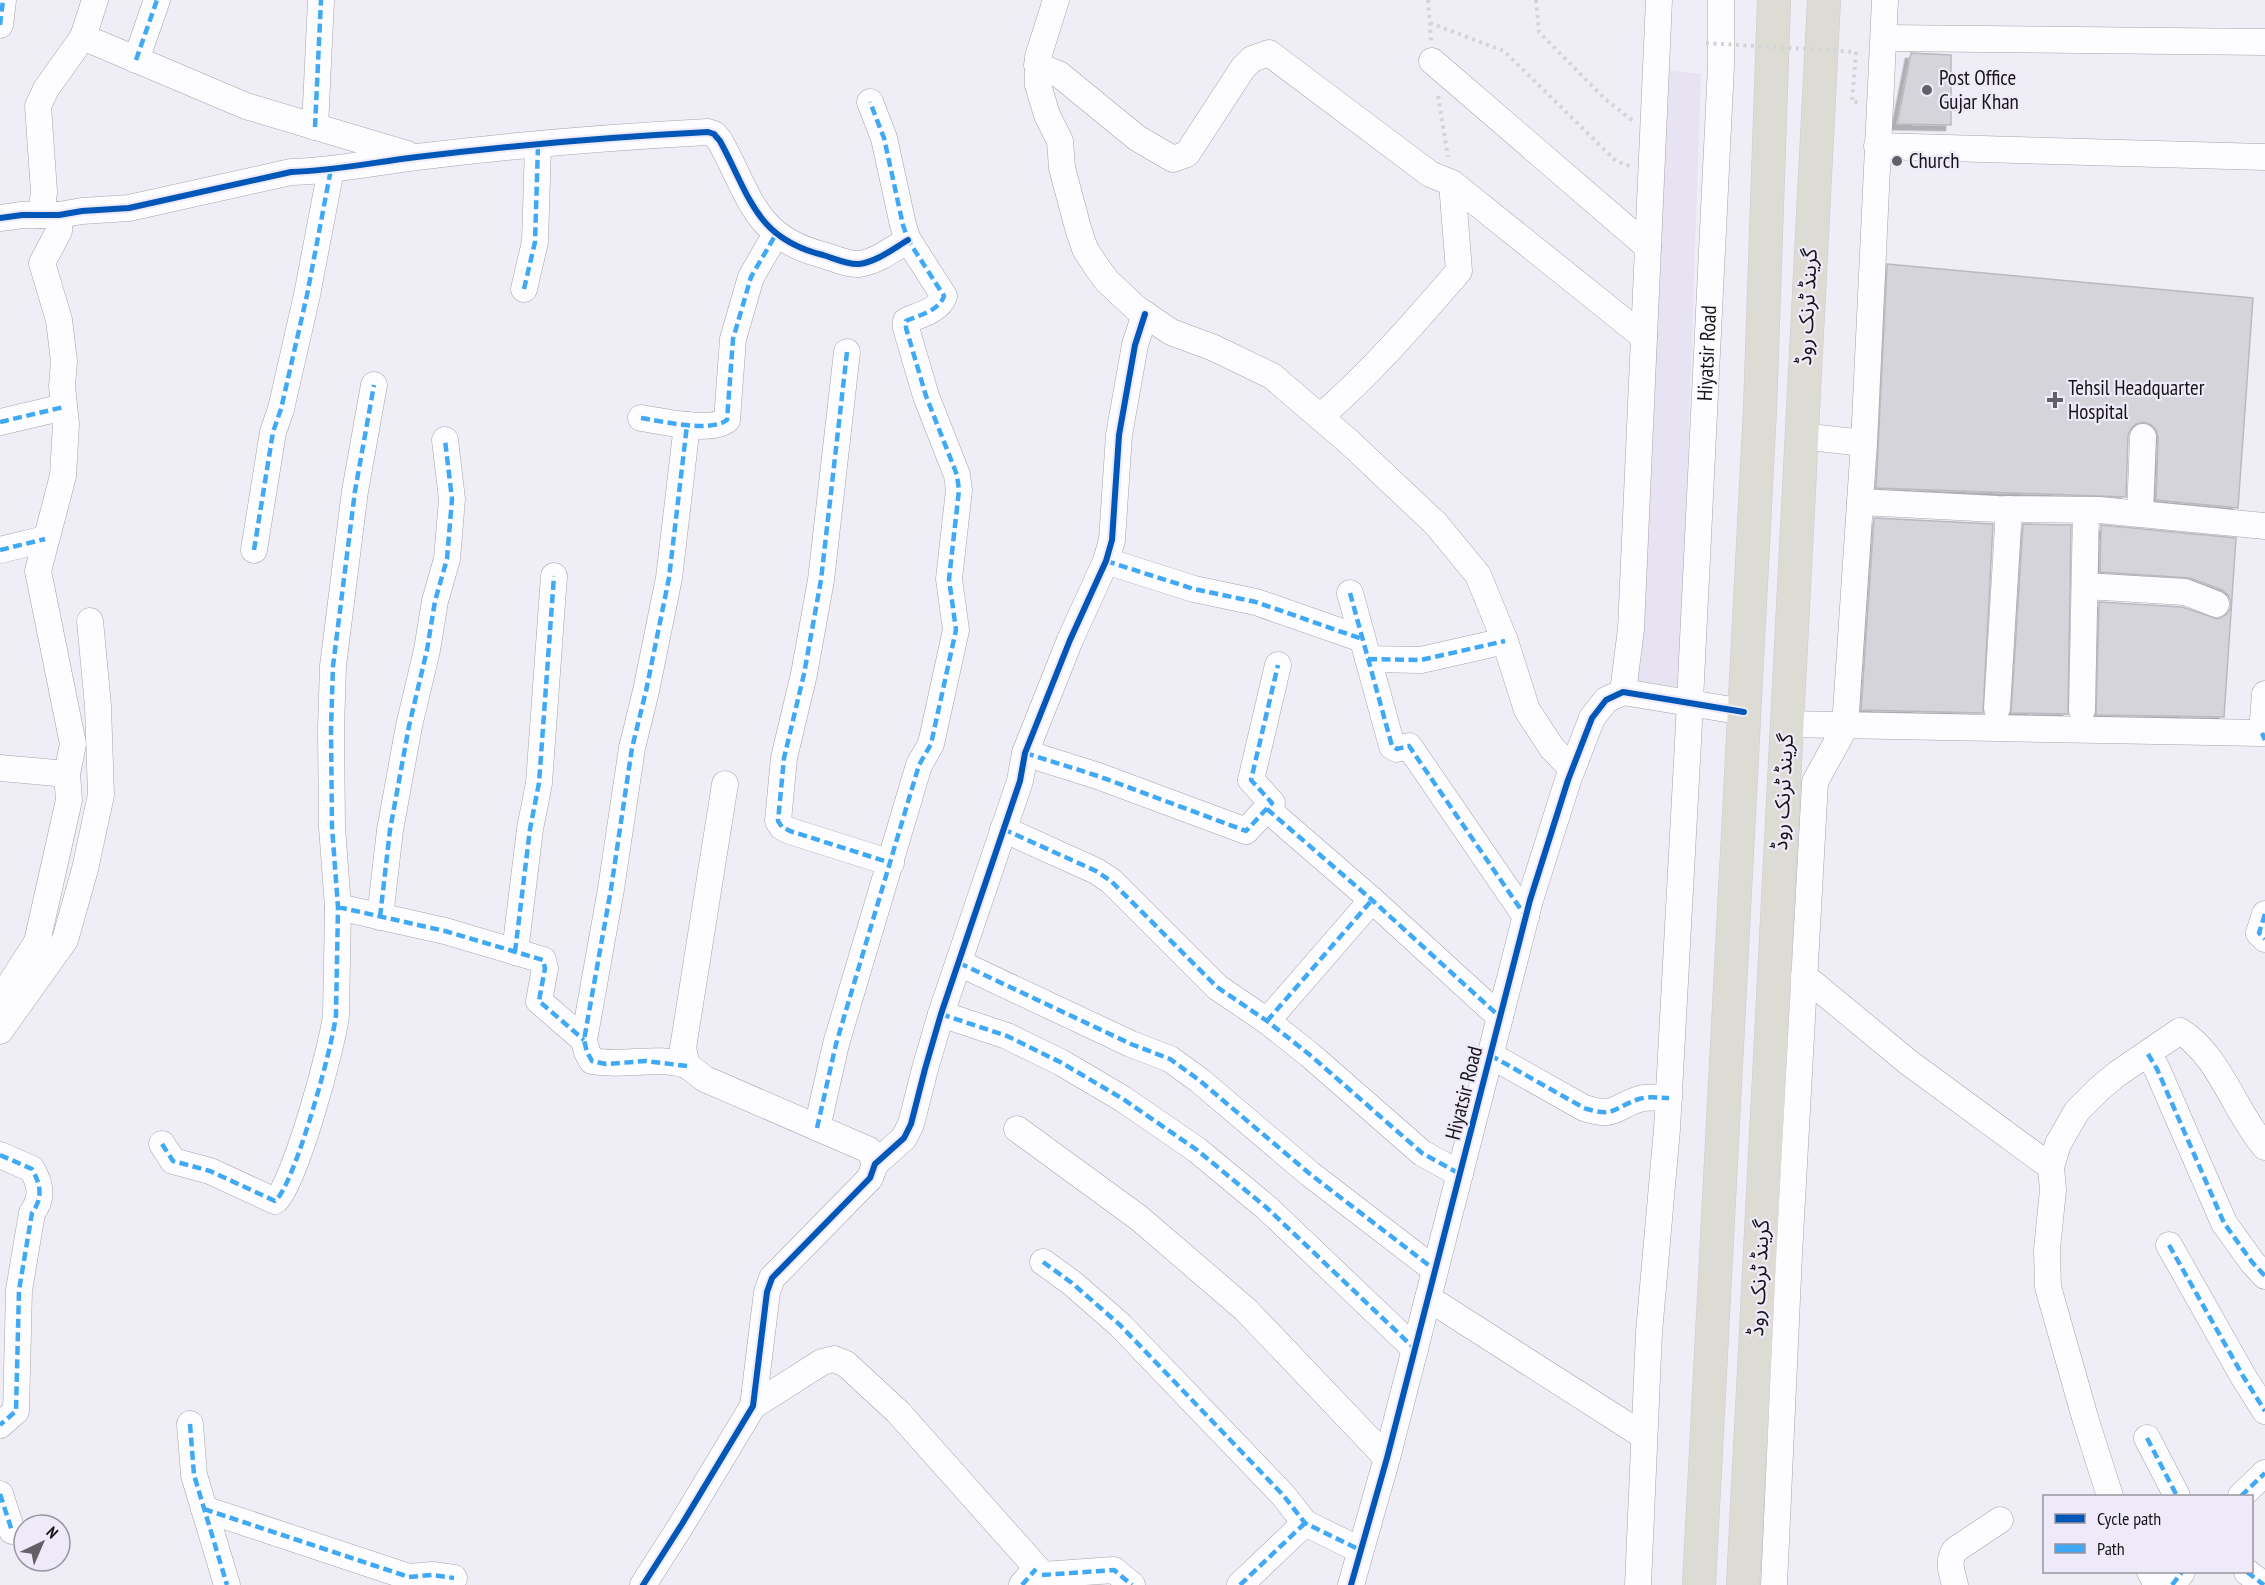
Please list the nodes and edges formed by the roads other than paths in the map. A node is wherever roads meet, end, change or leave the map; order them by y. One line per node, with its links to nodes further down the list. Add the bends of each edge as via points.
1 (3, 0): 11 (street)
2 (95, 0): 12 (street)
3 (157, 0): 15 (street)
4 (321, 0): 19 (street)
5 (1056, 0): 17 (street)
6 (1659, 0): 30 (street)
7 (1721, 0): 64 (street, Hiyatsir Road)
8 (1774, 0): 67 (highway, گرینڈ ٹرنک روڈ, via 1760,409)
9 (1824, 0): 41 (highway, گرینڈ ٹرنک روڈ)
10 (1885, 0): 13 (street)
11 (0, 25)
12 (83, 37): 15 (street); 27 (street, via 38,106 44,192)
13 (1884, 38): 14 (street); 21 (street)
14 (2265, 42)
15 (136, 60): 19 (street, via 246,106)
16 (1432, 61): 30 (street)
17 (1037, 65): 25 (street, via 1060,75 1137,138 1173,159 1187,154 1243,68 1252,59 1269,53 1430,174); 32 (street, via 1038,85 1060,141 1062,168 1085,249 1107,281)
18 (870, 102): 29 (street, via 884,138)
19 (315, 127): 22 (street)
20 (538, 145): 22 (street); 28 (street, via 615,136 714,134 749,202); 31 (street, via 535,242)
21 (1877, 146): 23 (street); 44 (street)
22 (418, 157): 24 (street)
23 (2265, 157)
24 (331, 169): 27 (street, via 291,172 129,208 82,211); 52 (street, via 307,295 273,432)
25 (1452, 183): 33 (street); 37 (street, via 1460,271 1388,352)
26 (0, 218): 27 (street, via 22,214)
27 (53, 220): 36 (street, via 42,263 59,320)
28 (776, 234): 29 (street, via 803,250 858,264 882,256); 40 (street, via 751,277 736,326 727,420 717,425)
29 (908, 240): 79 (street, via 944,296 936,307 906,321 906,328 926,396 957,475 957,518 949,579 956,630 931,744 919,765)
30 (1648, 247): 33 (street)
31 (524, 289)
32 (1145, 314): 37 (street, via 1171,332 1272,376); 53 (street, via 1125,394 1112,540)
33 (1644, 337): 62 (street, via 1631,629)
34 (847, 352): 79 (street, via 821,580 784,758 778,821 790,831)
35 (374, 385): 81 (street, via 355,491 333,666 332,827)
36 (64, 407): 39 (street); 50 (street, via 63,476)
37 (1320, 417): 59 (street, via 1436,524 1478,575)
38 (641, 418): 40 (street)
39 (0, 422)
40 (687, 425): 94 (street, via 669,578 632,748)
41 (1800, 436): 44 (street); 68 (highway, گرینڈ ٹرنک روڈ)
42 (2143, 437): 48 (street)
43 (446, 440): 83 (street, via 452,499 447,559 409,726 390,830)
44 (1864, 443): 45 (street)
45 (1860, 502): 46 (street); 69 (street)
46 (2009, 509): 47 (street); 65 (street)
47 (2086, 510): 48 (street); 55 (street)
48 (2140, 514): 49 (street)
49 (2265, 526)
50 (45, 539): 51 (street); 71 (street, via 38,571)
51 (0, 550)
52 (254, 550)
53 (1106, 561): 60 (street, via 1194,589 1256,602); 72 (street)
54 (554, 576): 86 (street, via 539,783)
55 (2085, 586): 57 (street, via 2186,592); 66 (street)
56 (1350, 593): 60 (street)
57 (2216, 604)
58 (90, 621): 71 (street)
59 (1505, 641): 60 (street, via 1420,660); 74 (street, via 1527,710 1552,748)
60 (1365, 649): 84 (street, via 1392,746 1410,746)
61 (1278, 665): 77 (street, via 1251,780 1272,803)
62 (1623, 692): 64 (street); 74 (street, Hiyatsir Road, via 1606,700 1592,718)
63 (2265, 694): 70 (street)
64 (1690, 704): 67 (street); 98 (street, Hiyatsir Road)
65 (1997, 708)
66 (2082, 710)
67 (1744, 712): 140 (highway, گرینڈ ٹرنک روڈ)
68 (1786, 724): 69 (street); 141 (highway, گرینڈ ٹرنک روڈ)
69 (1845, 727): 70 (street); 88 (street, via 1815,782)
70 (2263, 737)
71 (86, 744): 75 (street); 89 (street, via 101,795 85,869 65,940)
72 (1025, 753): 77 (street, via 1098,776 1242,831); 78 (street)
73 (0, 768): 75 (street)
74 (1572, 769): 84 (street, Hiyatsir Road)
75 (67, 774): 89 (street, via 69,800 37,942)
76 (725, 784): 97 (street, via 683,1048)
77 (1268, 809): 80 (street)
78 (1003, 829): 87 (street); 92 (street, via 1112,881 1217,987)
79 (891, 863): 99 (street, via 836,1044)
80 (1372, 900): 91 (street); 92 (street)
81 (338, 908): 83 (street); 101 (street, via 335,1030 290,1177 280,1197 275,1201 210,1171 173,1161)
82 (2265, 914): 85 (street, via 2259,933)
83 (380, 916): 86 (street)
84 (1526, 917): 91 (street, Hiyatsir Road)
85 (2265, 939)
86 (515, 952): 94 (street, via 543,960 546,968 539,1001)
87 (959, 963): 90 (street); 109 (street, via 1184,1068 1310,1174)
88 (1804, 976): 105 (street, via 1908,1062); 142 (street)
89 (17, 989): 93 (street)
90 (941, 1014): 104 (street, via 911,1124 904,1138); 112 (street, via 1007,1036 1062,1063 1124,1099 1197,1150 1267,1208)
91 (1500, 1017): 96 (street, Hiyatsir Road)
92 (1267, 1021): 106 (street, via 1422,1153)
93 (0, 1031)
94 (584, 1040): 97 (street, via 592,1061)
95 (2148, 1053): 102 (street, via 2180,1031 2193,1040 2211,1060); 105 (street, via 2099,1089 2077,1111 2058,1143); 110 (street, via 2224,1223)
96 (1490, 1055): 98 (street, via 1598,1113 1616,1112 1639,1099); 106 (street, Hiyatsir Road)
97 (687, 1066): 99 (street, via 705,1079)
98 (1669, 1098): 117 (street, Hiyatsir Road)
99 (817, 1128): 104 (street, via 869,1150)
100 (1017, 1129): 119 (street, via 1139,1218 1246,1310)
101 (162, 1144)
102 (2265, 1147)
103 (0, 1155): 116 (street, via 32,1169 41,1194 33,1213 19,1290 16,1411)
104 (875, 1164): 113 (street, via 870,1178 772,1278)
105 (2050, 1167): 122 (street, via 2053,1190 2048,1287)
106 (1460, 1174): 109 (street, Hiyatsir Road)
107 (2169, 1245): 114 (street)
108 (1042, 1262): 127 (street, via 1120,1325 1283,1494)
109 (1435, 1270): 111 (street, Hiyatsir Road)
110 (2265, 1275)
111 (1428, 1298): 112 (street, Hiyatsir Road); 117 (street)
112 (1415, 1349): 119 (street, Hiyatsir Road)
113 (753, 1406): 133 (street, via 822,1362 834,1359 846,1364 898,1412); 135 (street)
114 (2265, 1411)
115 (190, 1424): 125 (street, via 194,1475)
116 (0, 1425)
117 (1644, 1436): 139 (street, Hiyatsir Road)
118 (2147, 1438): 123 (street)
119 (1387, 1458): 129 (street, Hiyatsir Road)
120 (2265, 1473): 124 (street)
121 (0, 1494): 128 (street)
122 (2109, 1495)
123 (2176, 1495)
124 (2243, 1495)
125 (204, 1509): 132 (street, via 409,1577); 134 (street)
126 (2000, 1521): 143 (street, via 1955,1550 1950,1567)
127 (1305, 1522): 129 (street); 137 (street)
128 (12, 1531)
129 (1360, 1550): 138 (street, Hiyatsir Road)
130 (2181, 1573): 144 (street)
131 (2248, 1573): 145 (street)
132 (454, 1578)
133 (1038, 1579): 136 (street, via 1114,1570)
134 (227, 1585)
135 (643, 1585)
136 (1132, 1585)
137 (1240, 1585)
138 (1351, 1585)
139 (1638, 1585)
140 (1699, 1585)
141 (1743, 1585)
142 (1774, 1585)
143 (1955, 1585)
144 (2172, 1585)
145 (2264, 1585)

